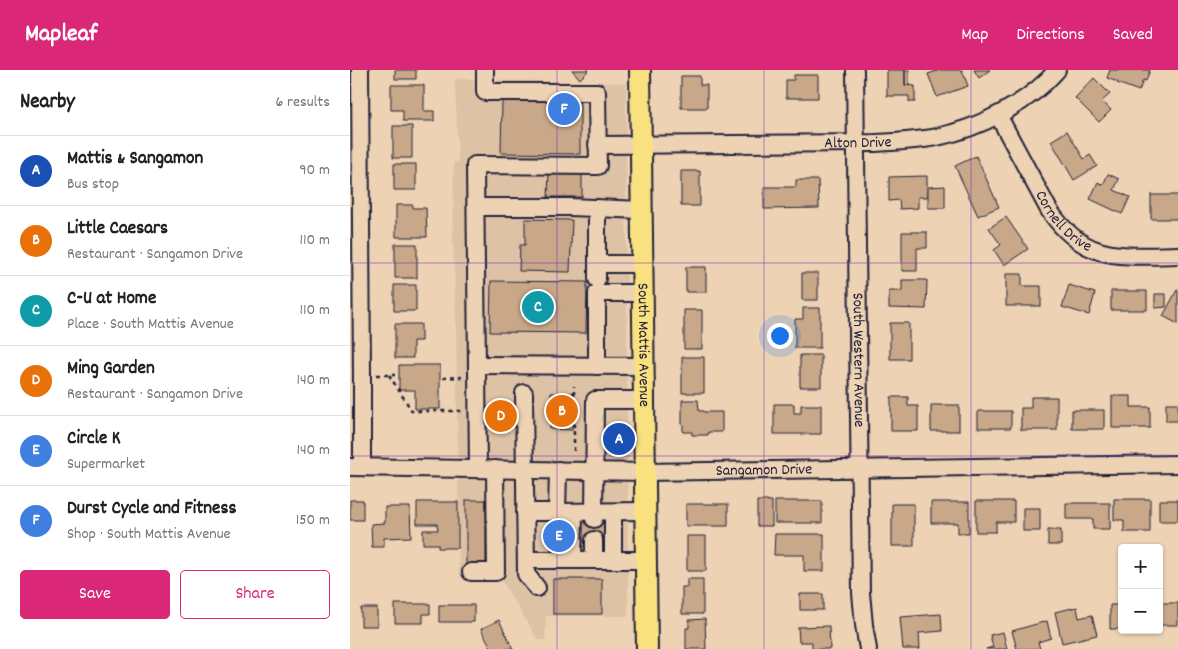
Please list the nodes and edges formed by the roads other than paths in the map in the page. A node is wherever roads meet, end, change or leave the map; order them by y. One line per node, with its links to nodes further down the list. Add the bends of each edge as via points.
1 (360, 70): 14 (street)
2 (485, 70): 8 (street, via 485,92 596,92)
3 (640, 70): 9 (main road, South Mattis Avenue)
4 (855, 70): 7 (street, South Western Avenue)
5 (1057, 70): 6 (street, Alton Drive, via 1027,97)
6 (998, 115): 7 (street, Alton Drive, via 937,137); 13 (street, Cornell Drive, via 1049,210 1071,236 1100,252 1118,256)
7 (855, 142): 9 (street, Alton Drive); 24 (street, South Western Avenue)
8 (597, 145): 9 (street, Alton Drive); 10 (street, via 598,166 475,166)
9 (641, 145): 12 (main road, South Mattis Avenue)
10 (476, 207): 11 (street); 19 (street)
11 (596, 208): 12 (street); 15 (street, via 597,272)
12 (642, 210): 15 (main road, South Mattis Avenue)
13 (1178, 255)
14 (356, 264): 23 (street, via 362,375)
15 (642, 264): 16 (main road, South Mattis Avenue)
16 (643, 293): 17 (street, via 597,293); 18 (main road, South Mattis Avenue)
17 (597, 366): 18 (street); 19 (street)
18 (644, 366): 21 (main road, South Mattis Avenue)
19 (477, 371): 25 (street)
20 (524, 393): 27 (street)
21 (644, 400): 29 (street, via 594,400); 30 (main road, South Mattis Avenue)
22 (1178, 464): 24 (street, Sangamon Drive)
23 (356, 467): 25 (street, Sangamon Drive)
24 (860, 468): 30 (street, Sangamon Drive); 46 (street, South Western Avenue, via 861,593)
25 (478, 469): 26 (street, Sangamon Drive)
26 (495, 469): 27 (street, Sangamon Drive); 43 (street, via 496,572)
27 (525, 469): 28 (street, Sangamon Drive); 32 (street)
28 (558, 470): 29 (street, Sangamon Drive); 33 (street)
29 (594, 471): 30 (street, Sangamon Drive); 36 (street)
30 (645, 472): 31 (main road, South Mattis Avenue)
31 (645, 511): 35 (street); 42 (main road, South Mattis Avenue)
32 (525, 512): 33 (street); 38 (street)
33 (557, 512): 34 (street)
34 (574, 512): 36 (street); 39 (street)
35 (613, 512): 36 (street); 41 (street)
36 (594, 516)
37 (594, 540): 40 (street)
38 (526, 560): 39 (street); 44 (street, via 526,574)
39 (573, 560): 40 (street)
40 (594, 560): 41 (street)
41 (612, 560): 42 (street)
42 (646, 560): 45 (main road, South Mattis Avenue)
43 (471, 572)
44 (537, 588)
45 (647, 649)
46 (868, 649)

